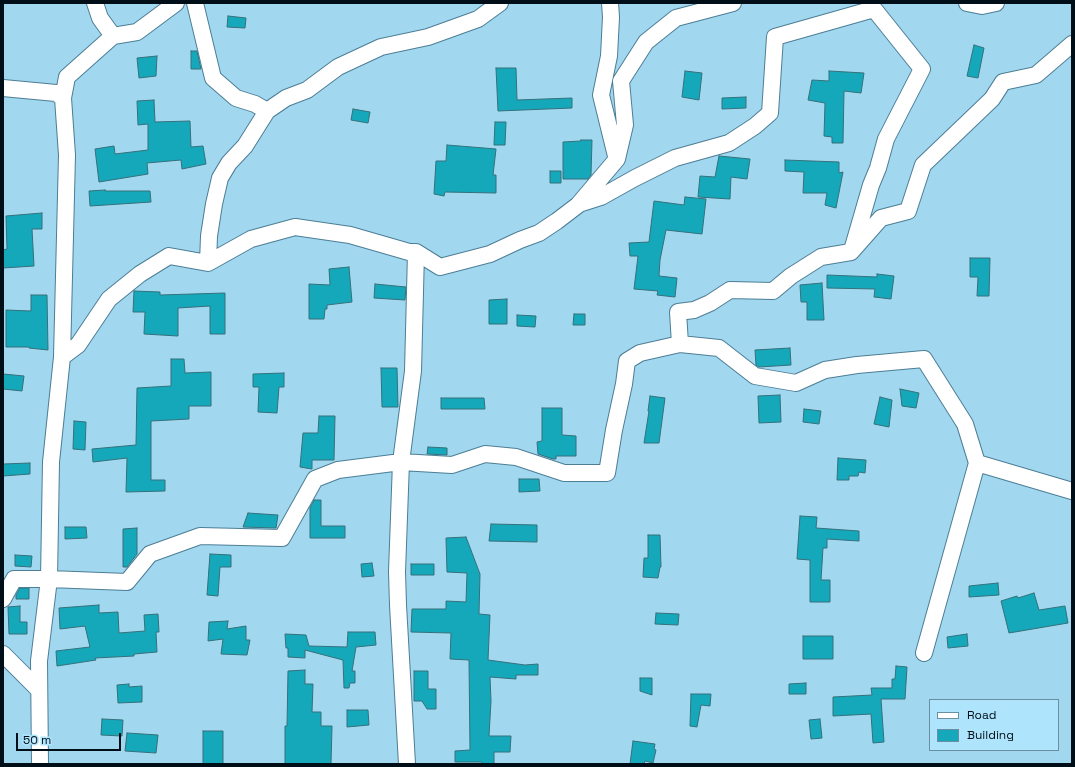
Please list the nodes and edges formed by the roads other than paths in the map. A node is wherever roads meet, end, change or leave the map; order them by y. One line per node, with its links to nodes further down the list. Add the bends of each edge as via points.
1 (95, 3): 9 (street, via 100,18)
2 (176, 3): 9 (street, via 137,32)
3 (195, 3): 13 (street, via 213,78 236,98)
4 (500, 3): 13 (street, via 478,20 428,37 381,47 338,67 307,90 286,98)
5 (610, 3): 14 (street, via 609,56 601,95)
6 (733, 3): 14 (street, via 676,18 646,42 621,81 625,125)
7 (967, 3): 8 (street, via 982,6)
8 (996, 3)
9 (112, 36): 12 (street, via 67,78)
10 (1072, 44): 17 (street, via 1036,75 1004,82 992,99 923,165 908,211 881,218)
11 (3, 88): 12 (street, via 56,93)
12 (63, 98): 20 (street, via 67,155)
13 (267, 111): 18 (street, via 245,146 229,163 220,178 209,236)
14 (617, 159): 15 (street)
15 (578, 205): 16 (street, via 539,233 490,254 440,267); 17 (street, via 601,197 675,158 729,143 755,126 770,113 775,38 874,9 922,69 886,139)
16 (416, 252): 18 (street, via 350,235 295,227 251,239); 21 (street, via 413,371)
17 (851, 252): 19 (street, via 821,257 773,291 730,290 700,308 678,312)
18 (208, 263): 20 (street, via 169,256 140,274 109,299 78,345)
19 (680, 344): 21 (street, via 640,353 627,361 607,473 564,473 516,457 485,454 452,465); 22 (street, via 719,348 756,376 796,383 825,370 924,359 965,424)
20 (62, 357): 24 (street, via 51,462)
21 (401, 462): 24 (street, via 338,470 315,479 282,538 200,536 150,554 127,582); 30 (street, via 397,592)
22 (977, 463): 23 (street); 26 (street)
23 (1072, 491)
24 (49, 579): 25 (street, via 14,579); 28 (street, via 39,661)
25 (3, 599)
26 (924, 653)
27 (3, 654): 28 (street)
28 (39, 690): 29 (street)
29 (40, 764)
30 (407, 764)

